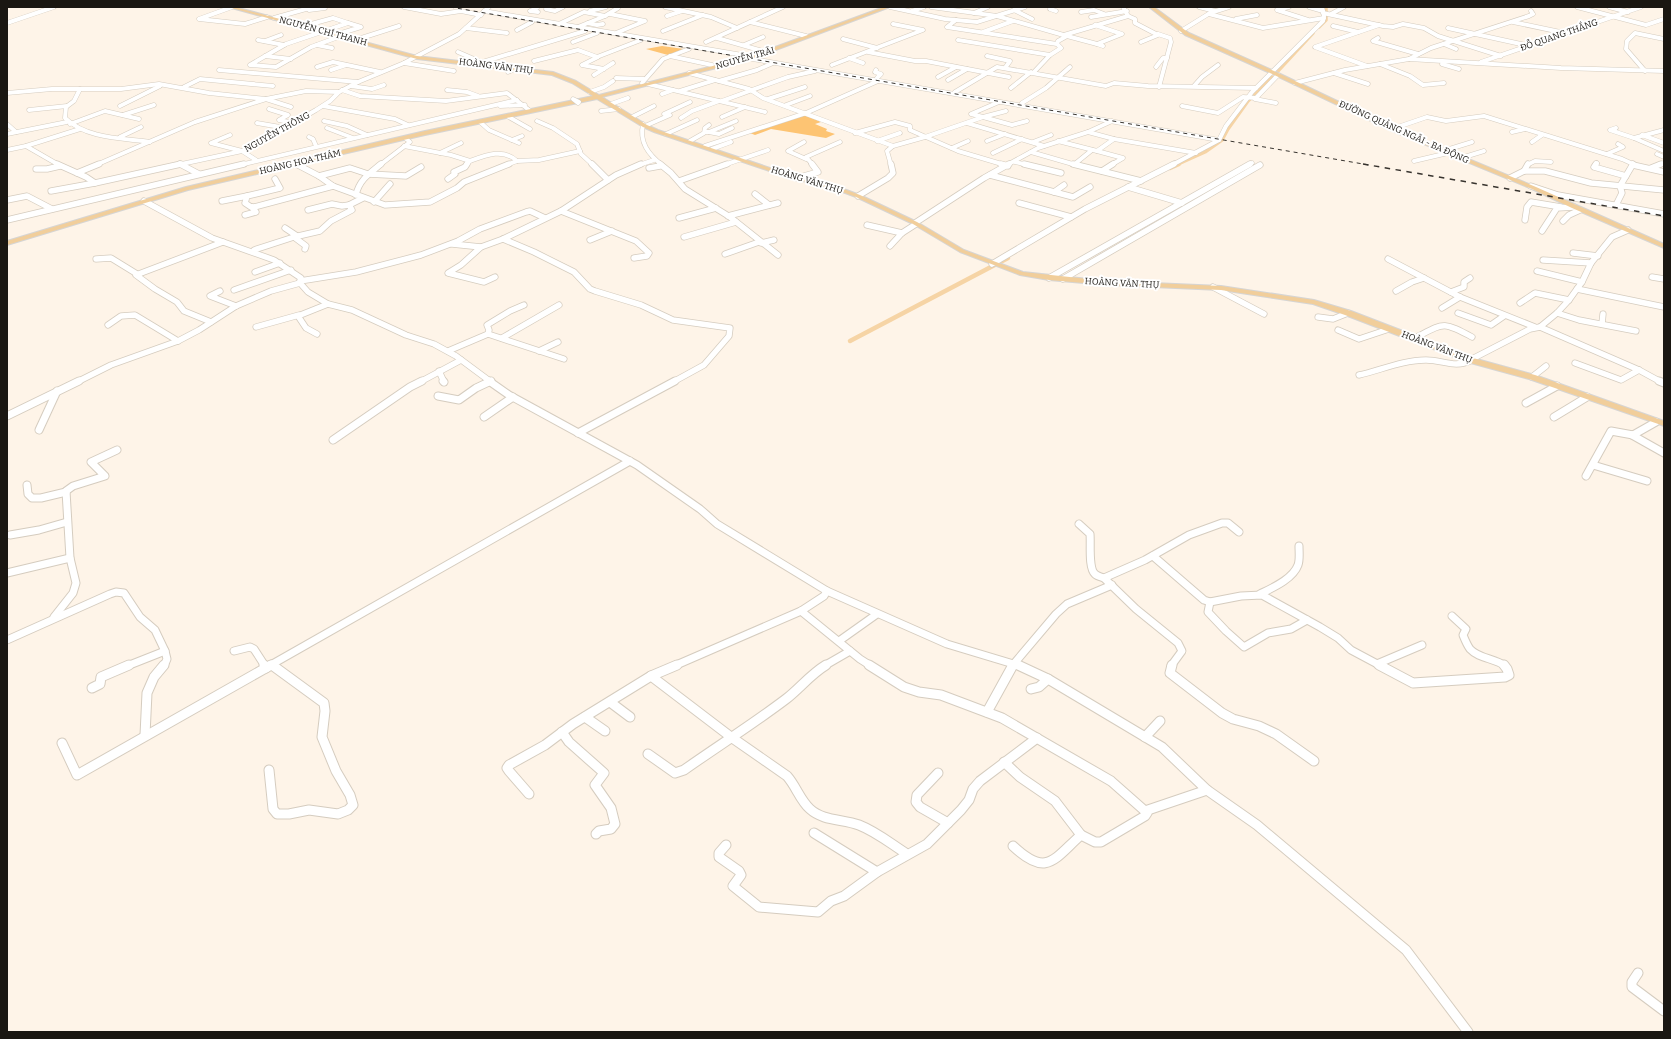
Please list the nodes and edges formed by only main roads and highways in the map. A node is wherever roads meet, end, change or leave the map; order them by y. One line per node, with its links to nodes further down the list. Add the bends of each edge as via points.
1 (231, 7): 6 (main road, NGUYỄN CHÍ THANH)
2 (882, 7): 5 (main road, NGUYỄN TRÃI)
3 (889, 7): 5 (main road, NGUYỄN TRÃI)
4 (1151, 7): 13 (main road, ĐƯỜNG QUẢNG NGÃI - BA ĐỘNG, via 1182,31 1392,129)
5 (823, 30): 7 (main road, NGUYỄN TRÃI); 7 (main road, NGUYỄN TRÃI, via 754,57)
6 (417, 57): 9 (main road, HOÀNG VĂN THỤ, via 553,74 574,82)
7 (746, 57): 8 (main road, NGUYỄN TRÃI); 8 (main road, NGUYỄN TRÃI)
8 (660, 79): 9 (main road, NGUYỄN TRÃI)
9 (594, 95): 10 (main road, HOÀNG HOA THÁM); 14 (main road, HOÀNG VĂN THỤ, via 644,125 666,134 858,196 915,223 962,251 1022,274 1148,285 1213,287 1314,302 1471,360 1532,377)
10 (528, 109): 11 (main road, HOÀNG HOA THÁM); 11 (main road, HOÀNG HOA THÁM, via 507,116)
11 (293, 163): 12 (main road, HOÀNG HOA THÁM, via 143,200)
12 (7, 241)
13 (1664, 246)
14 (1664, 424)

